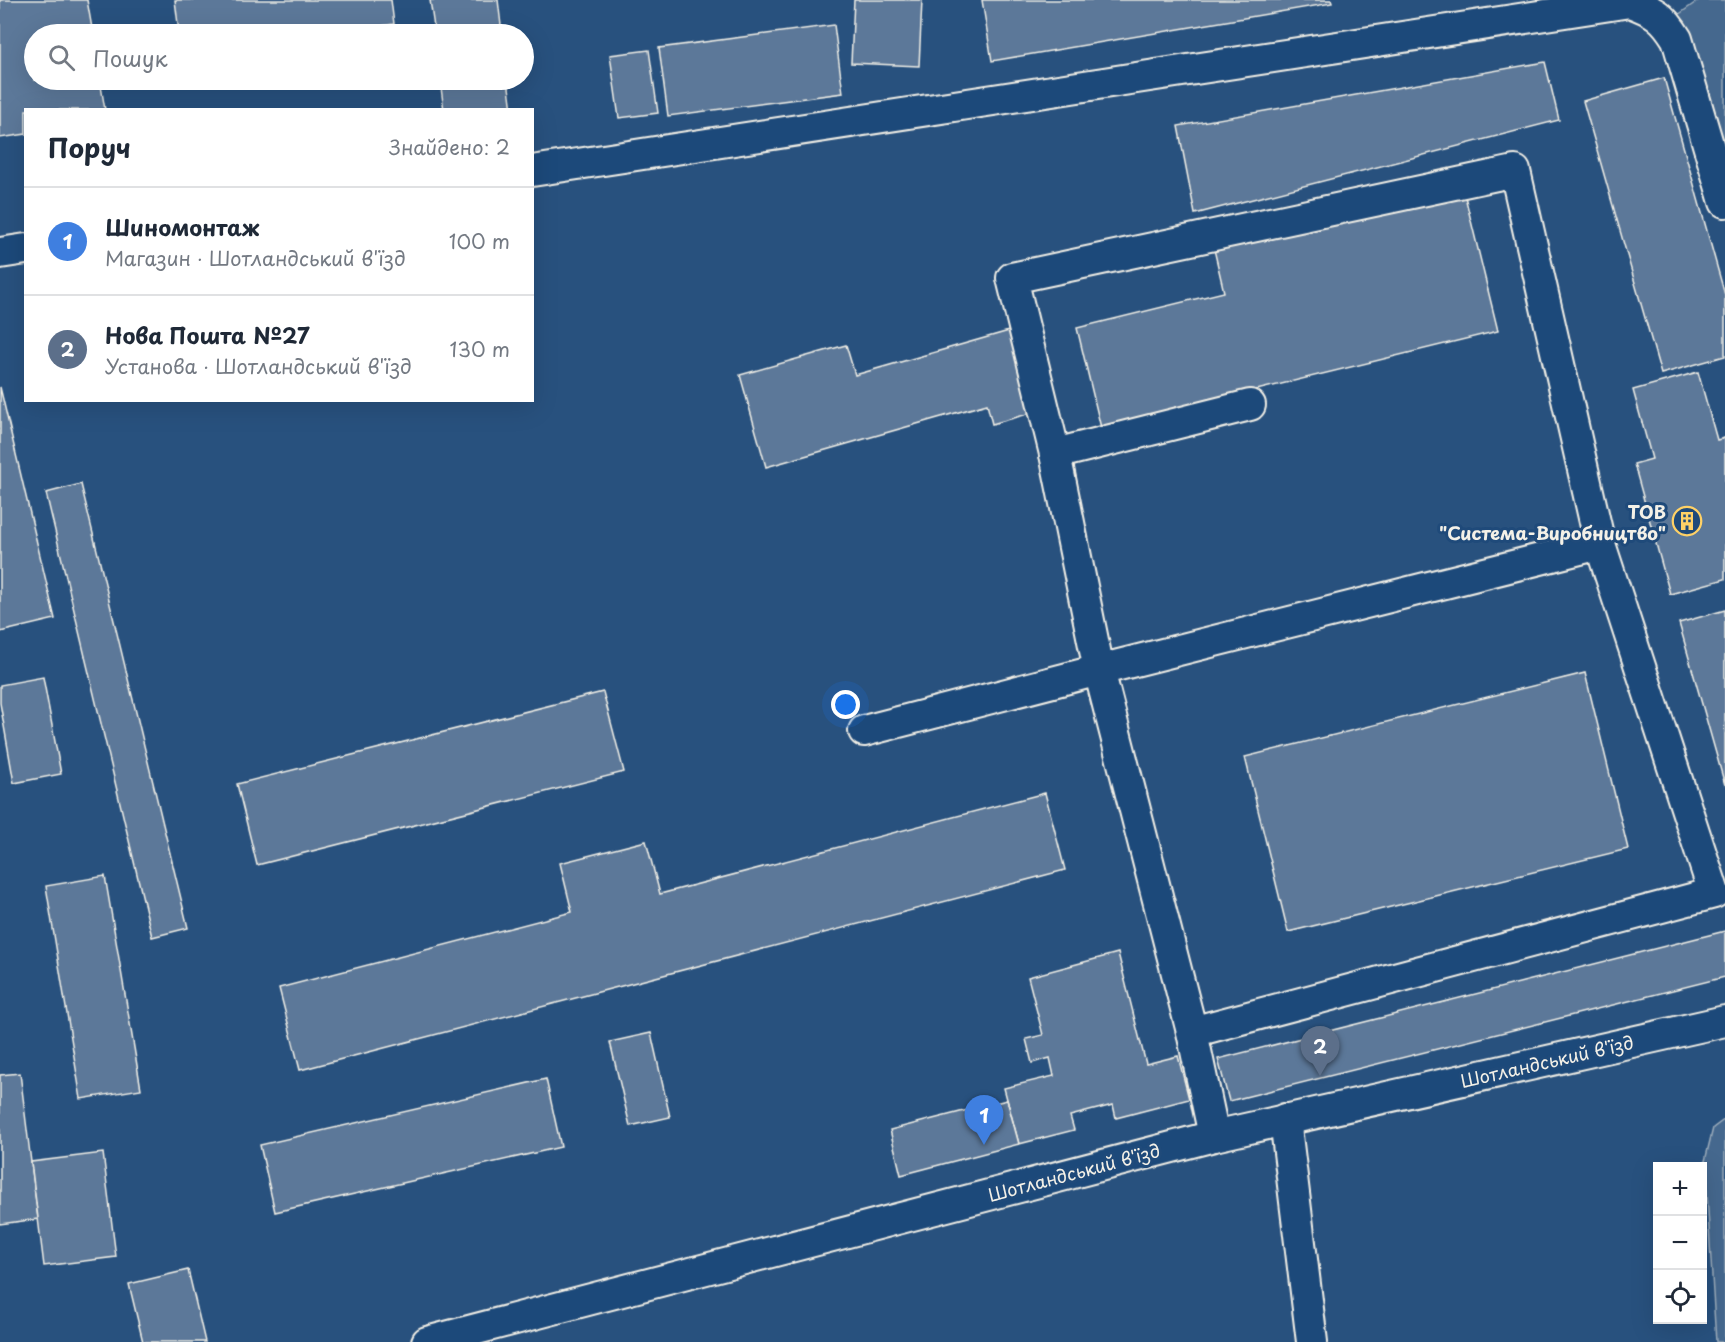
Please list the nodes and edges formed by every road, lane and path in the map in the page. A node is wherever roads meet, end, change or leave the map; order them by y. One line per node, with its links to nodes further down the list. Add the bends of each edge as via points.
1 (1630, 1): 2 (street); 3 (street, via 1654,11 1677,39)
2 (534, 171)
3 (1725, 202)
4 (24, 249): 5 (street)
5 (0, 253)
6 (1250, 405): 7 (street)
7 (1055, 454): 8 (street, via 1012,278 1515,171); 9 (street)
8 (1600, 544): 9 (street); 12 (street, via 1714,893)
9 (1099, 670): 10 (street); 12 (street)
10 (864, 732)
11 (1725, 1021): 13 (street, Шотландський в'їзд)
12 (1192, 1032): 14 (street)
13 (1285, 1119): 14 (street, Шотландський в'їзд); 16 (street)
14 (1214, 1136): 15 (street, Шотландський в'їзд)
15 (427, 1342)
16 (1312, 1342)

